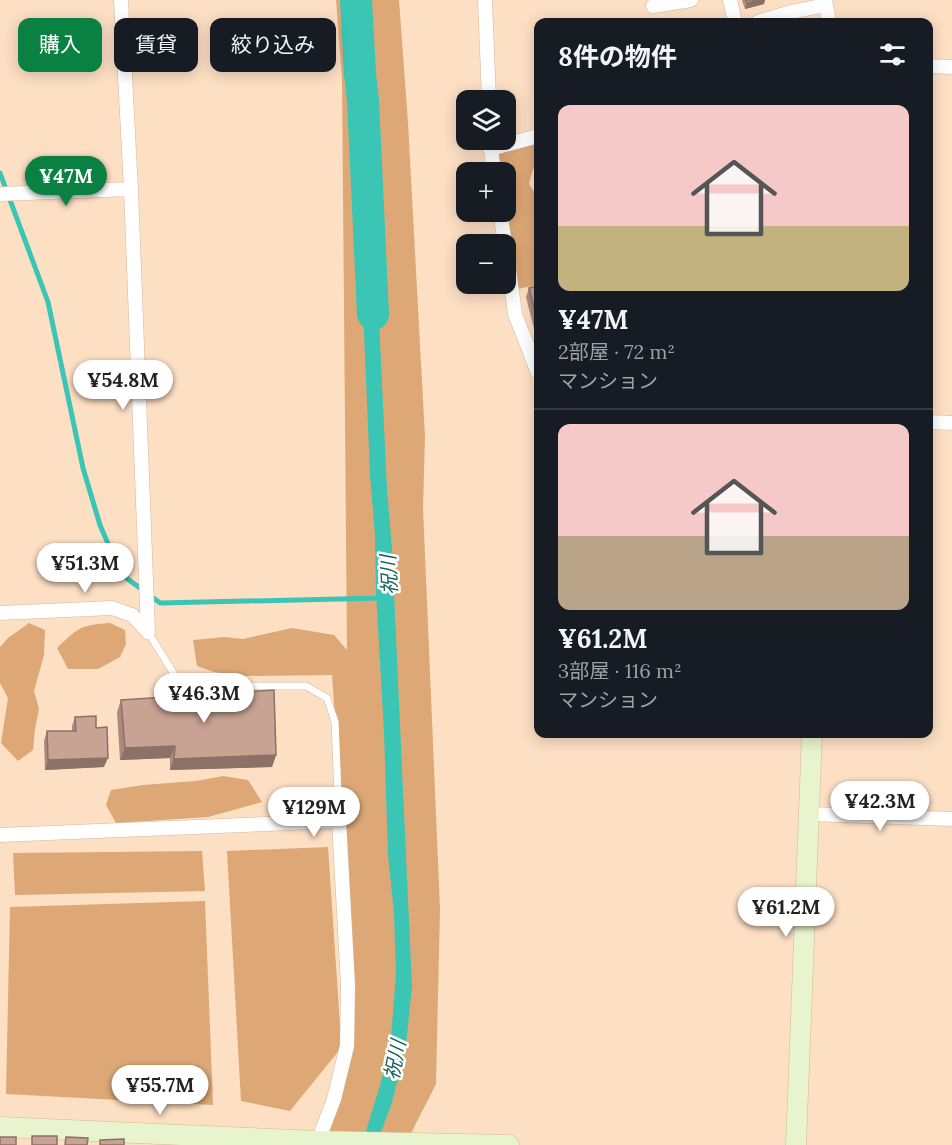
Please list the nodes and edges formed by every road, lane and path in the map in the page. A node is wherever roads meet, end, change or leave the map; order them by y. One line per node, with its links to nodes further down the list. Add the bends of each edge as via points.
1 (121, 0): 15 (street)
2 (485, 0): 12 (street)
3 (691, 0): 6 (street)
4 (730, 0): 7 (street)
5 (826, 2): 8 (street); 9 (street)
6 (653, 6)
7 (734, 18)
8 (771, 18)
9 (828, 18)
10 (933, 66): 11 (street)
11 (952, 67)
12 (489, 90)
13 (534, 137): 14 (street)
14 (516, 140)
15 (131, 189): 16 (street); 22 (street)
16 (0, 194)
17 (512, 294): 18 (street, via 515,314)
18 (534, 363)
19 (933, 422): 20 (street)
20 (952, 423)
21 (0, 614): 22 (street, via 112,608 132,615)
22 (147, 633): 26 (lane, via 179,682 189,687 306,687 327,698 335,722)
23 (812, 738): 24 (street)
24 (809, 814): 25 (street); 32 (street)
25 (952, 819)
26 (339, 821): 27 (street); 29 (street, via 348,986 347,1046)
27 (0, 835)
28 (0, 1127): 29 (street)
29 (318, 1142): 30 (street)
30 (404, 1144): 31 (street)
31 (509, 1145)
32 (796, 1145)

